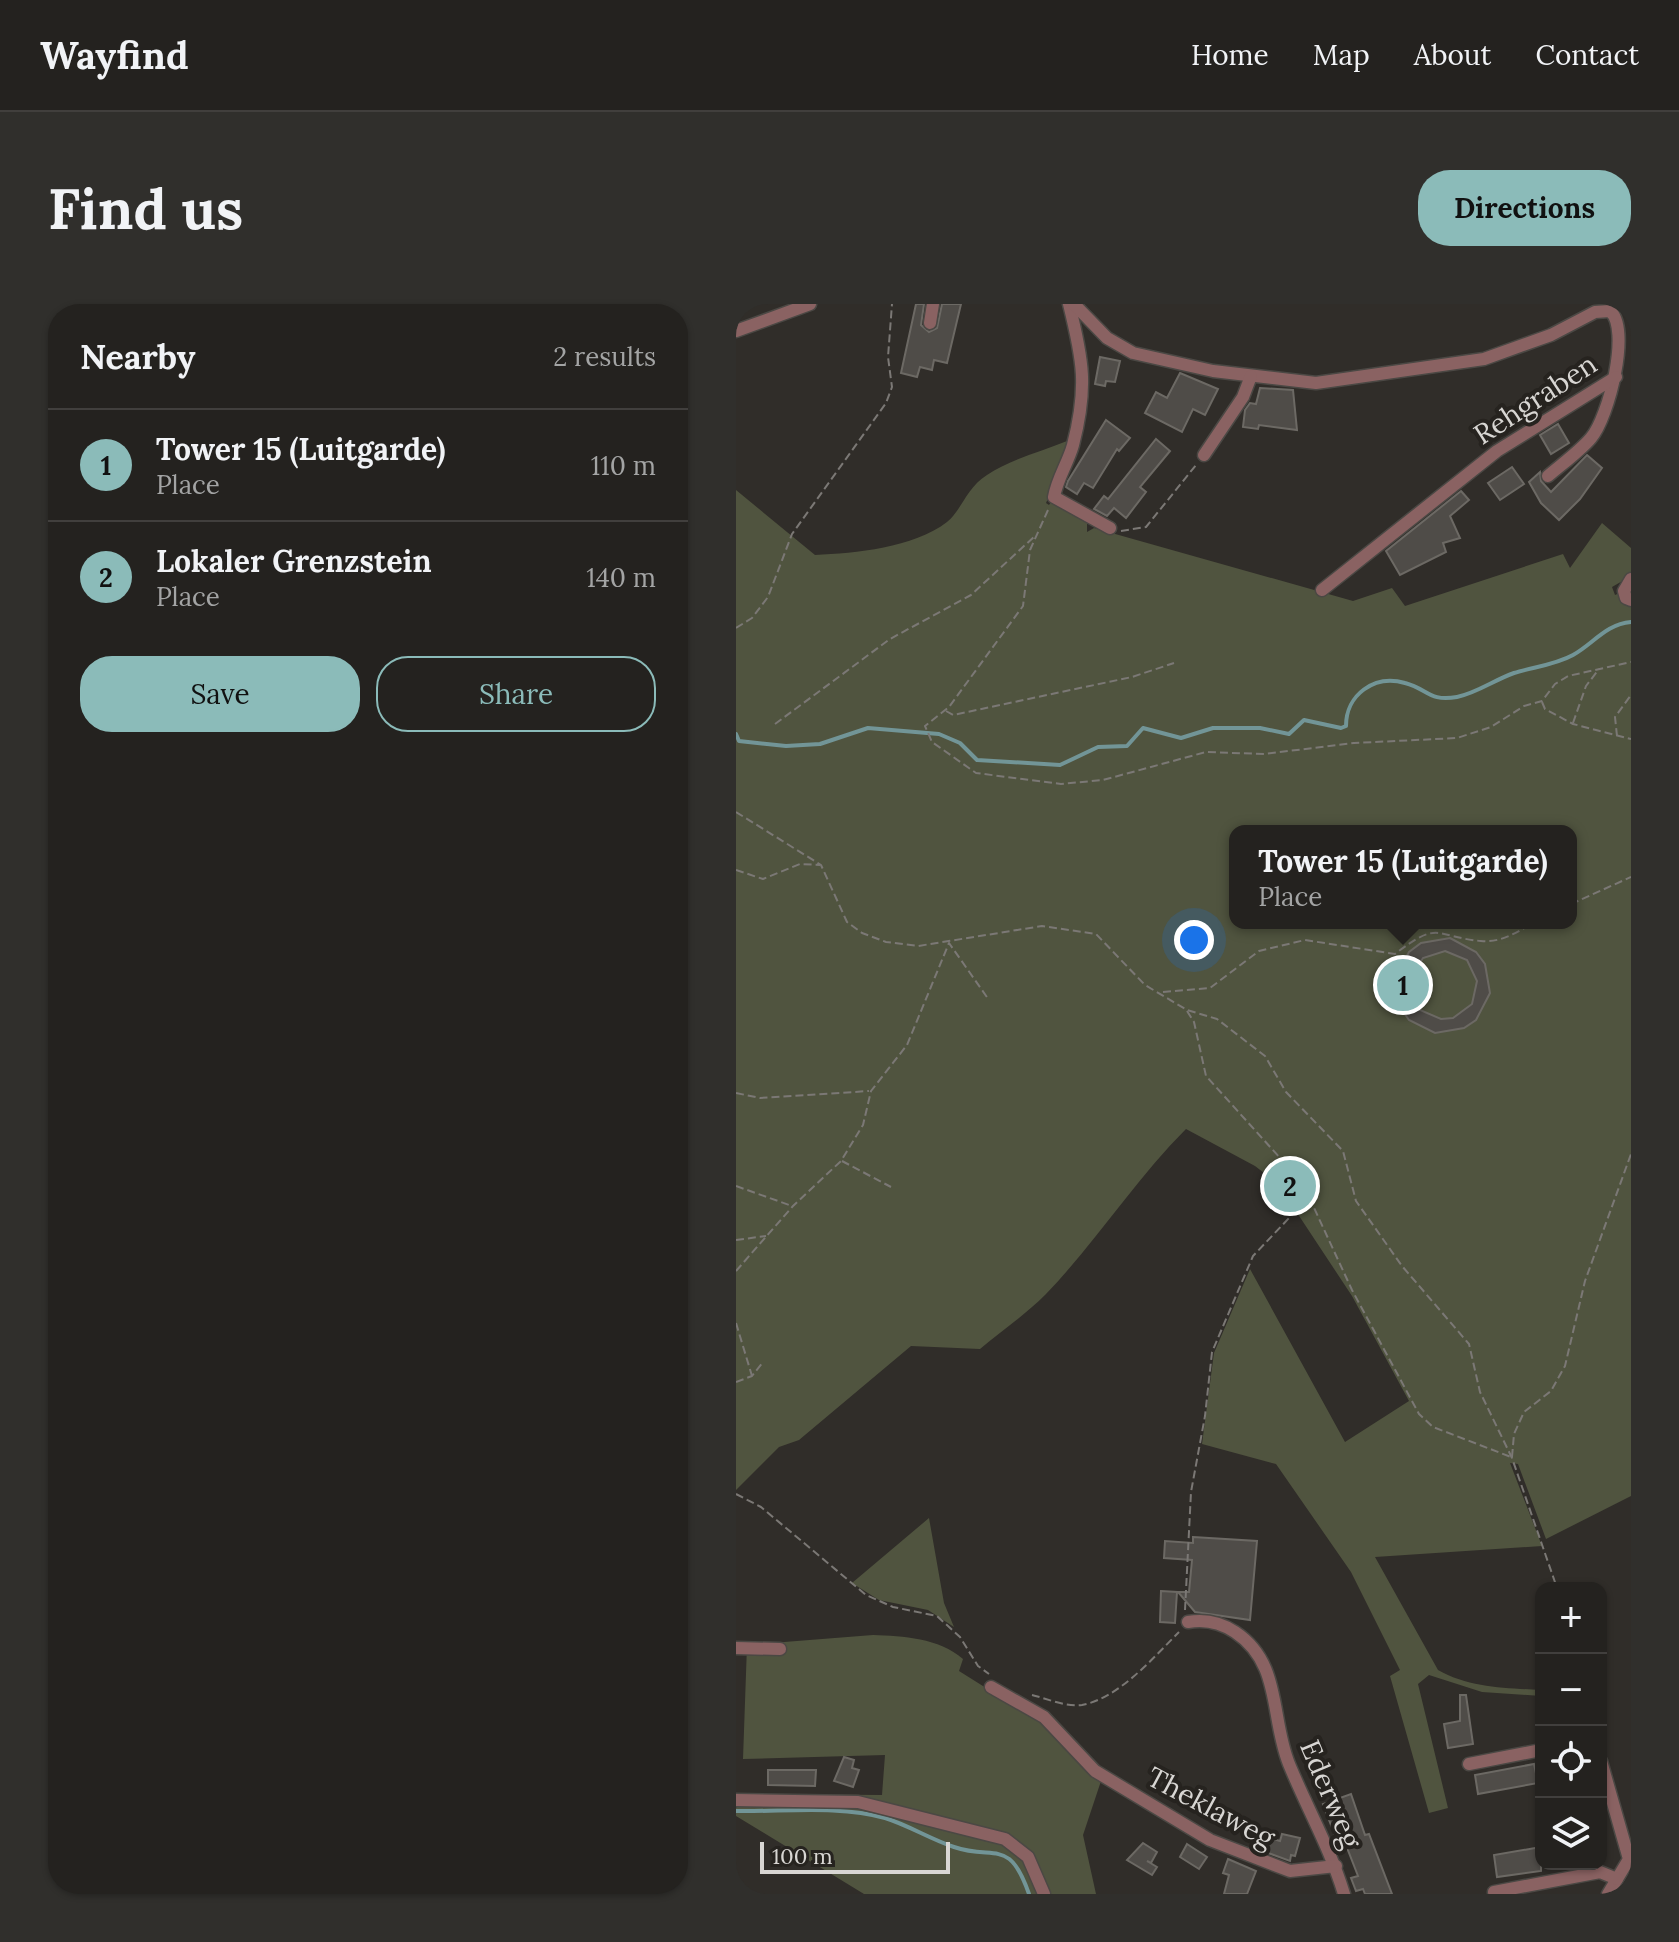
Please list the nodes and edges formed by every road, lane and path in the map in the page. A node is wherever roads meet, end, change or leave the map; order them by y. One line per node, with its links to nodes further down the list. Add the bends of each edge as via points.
1 (810, 304): 6 (street)
2 (892, 304): 17 (path, via 892,387 886,403 792,534 768,597)
3 (933, 304): 5 (street)
4 (1072, 304): 7 (street, Rehgraben, via 1107,338 1133,353); 11 (street, Rehgraben, via 1082,350 1082,391 1072,449)
5 (930, 323)
6 (736, 331)
7 (1251, 376): 8 (street, Rehgraben, via 1324,383 1470,362 1607,310 1621,320 1625,336); 9 (street)
8 (1616, 377): 10 (street, via 1595,433); 15 (street, Rehgraben, via 1497,451)
9 (1204, 455): 12 (path, via 1146,527 1130,532)
10 (1548, 476)
11 (1054, 497): 12 (street); 13 (path)
12 (1110, 528)
13 (1037, 535): 23 (path, via 1023,606); 24 (path, via 971,595 890,639)
14 (1631, 579): 16 (street, via 1624,591)
15 (1322, 590)
16 (1631, 600)
17 (736, 628)
18 (1631, 662): 20 (path)
19 (1174, 663): 23 (path, via 1132,677 953,715)
20 (1600, 668): 22 (path, via 1568,676); 25 (path, via 1586,686)
21 (1631, 695): 26 (path, via 1615,717)
22 (1542, 701): 23 (path, via 1457,738 1264,754 1206,752 1103,780 1061,784 965,768 932,742 925,726); 25 (path, via 1545,709)
23 (944, 710)
24 (775, 724)
25 (1573, 724): 26 (path)
26 (1617, 736): 27 (path)
27 (1631, 739)
28 (736, 812): 29 (path)
29 (821, 865): 30 (path, via 800,864 763,879); 34 (path, via 847,922 862,933 918,946)
30 (736, 870)
31 (1631, 877): 32 (path)
32 (1577, 901)
33 (1522, 929): 35 (path, via 1504,939 1481,941 1428,933 1395,954 1305,940 1259,951 1210,988)
34 (949, 943): 35 (path, via 1042,926 1071,928 1096,934 1145,985); 36 (path); 38 (path, via 907,1045)
35 (1162, 992): 37 (path)
36 (989, 1000)
37 (1187, 1010): 44 (path, via 1206,1076); 53 (path, via 1217,1019 1265,1056 1286,1092 1343,1151 1356,1201 1402,1266 1469,1344 1480,1392)
38 (871, 1091): 39 (path, via 760,1098); 41 (path, via 863,1125)
39 (736, 1093)
40 (1631, 1154): 53 (path, via 1585,1281 1565,1366 1551,1391 1524,1412 1514,1434)
41 (841, 1161): 43 (path); 45 (path)
42 (736, 1186): 45 (path)
43 (891, 1187)
44 (1309, 1197): 53 (path, via 1419,1414 1433,1427); 56 (path, via 1253,1256 1212,1352 1187,1526 1183,1606)
45 (793, 1206): 46 (path)
46 (768, 1236): 47 (path); 48 (path)
47 (736, 1240)
48 (736, 1271)
49 (736, 1323): 51 (path)
50 (763, 1362): 51 (path)
51 (752, 1376): 52 (path)
52 (736, 1382)
53 (1512, 1458): 55 (path)
54 (736, 1494): 59 (path, via 761,1507 866,1595 947,1623 978,1666 996,1680)
55 (1555, 1582)
56 (1188, 1622): 60 (path, via 1099,1700 1064,1704); 65 (street, Ederweg, via 1227,1627 1264,1661 1289,1764)
57 (736, 1648): 58 (street)
58 (780, 1649)
59 (991, 1687): 65 (street, Theklaweg, via 1044,1717 1095,1771 1179,1823 1243,1856 1290,1871)
60 (1025, 1693)
61 (1535, 1751): 62 (street)
62 (1469, 1764)
63 (1607, 1782): 66 (street, via 1628,1855 1628,1865)
64 (736, 1800): 68 (street, via 858,1802 1005,1839 1028,1857)
65 (1336, 1866): 69 (street, Ederweg)
66 (1617, 1879): 67 (street, via 1597,1873); 70 (street)
67 (1494, 1892)
68 (1044, 1894)
69 (1344, 1894)
70 (1608, 1894)

